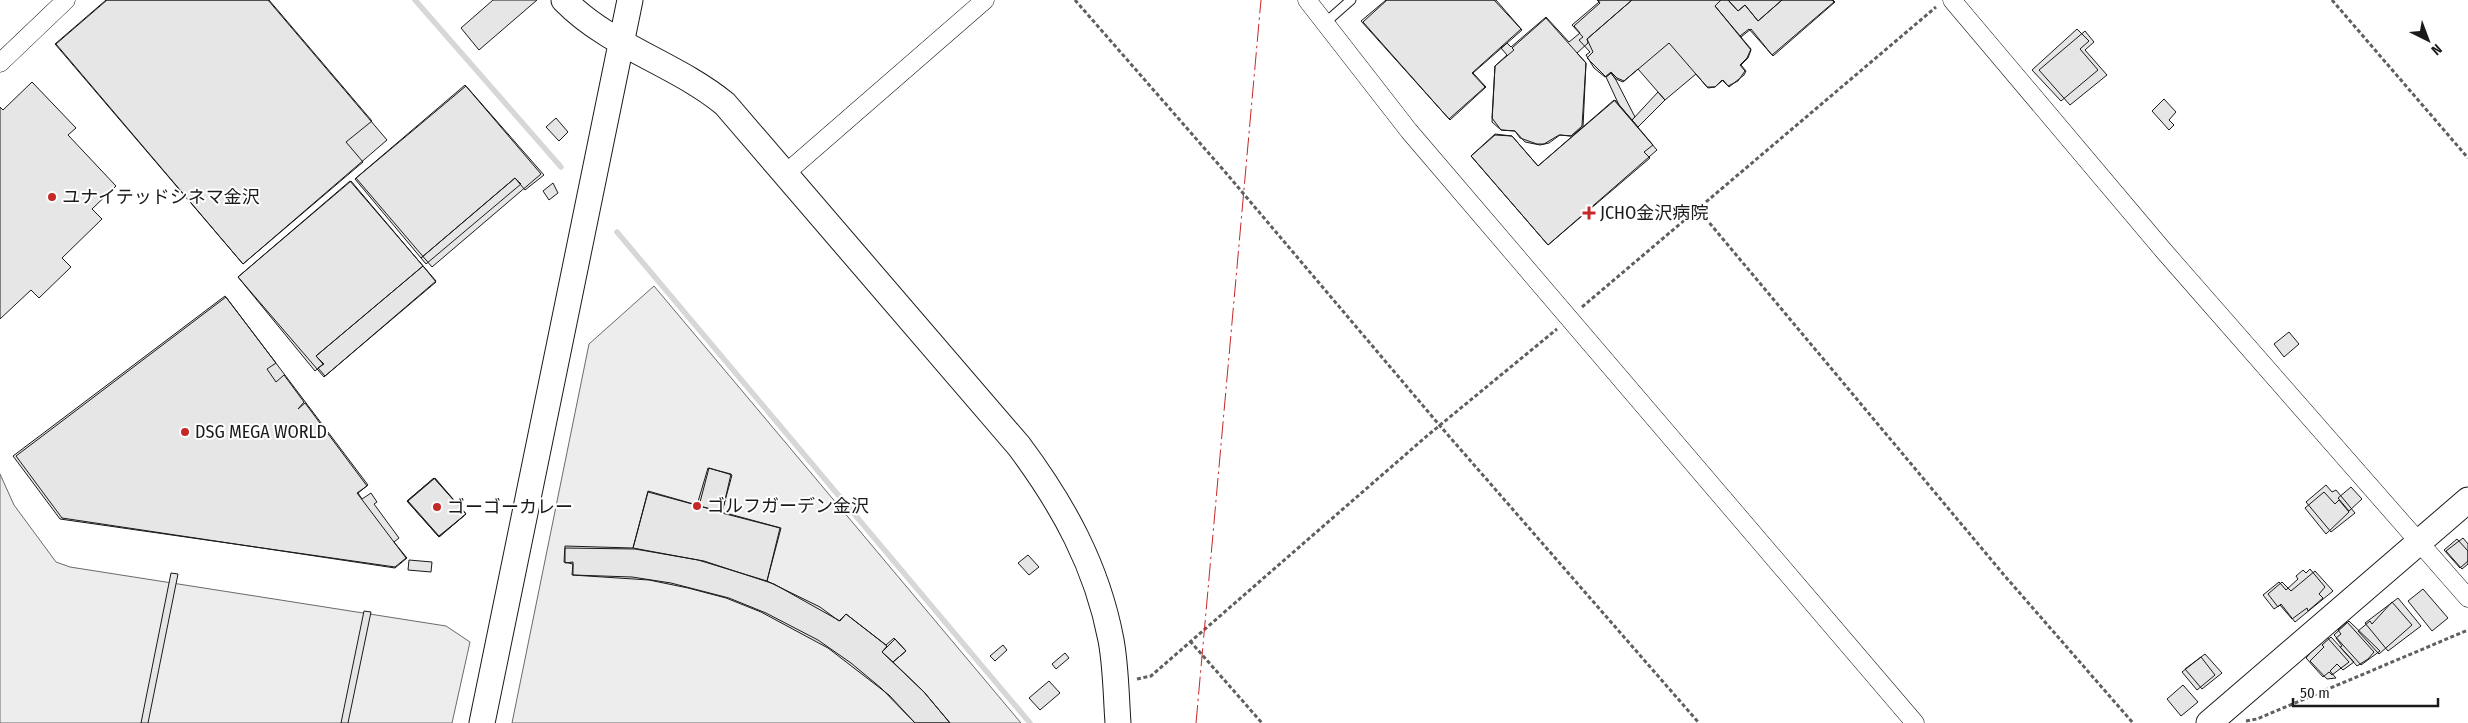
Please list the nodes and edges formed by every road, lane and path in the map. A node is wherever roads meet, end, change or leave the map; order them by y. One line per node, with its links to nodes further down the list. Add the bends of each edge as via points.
1 (66, 0): 12 (street)
2 (564, 0): 11 (street)
3 (630, 0): 11 (street)
4 (985, 0): 14 (street)
5 (1075, 0): 17 (path)
6 (1307, 0): 10 (street)
7 (1351, 0): 10 (lane)
8 (2332, 0): 13 (path)
9 (1944, 3): 15 (path); 19 (street)
10 (1325, 23): 16 (street, via 1409,131)
11 (621, 43): 14 (street, via 703,85 740,119); 25 (street)
12 (0, 63)
13 (2468, 158)
14 (786, 173): 23 (street, via 1019,446 1045,481 1083,548 1099,589 1111,641)
15 (1697, 208): 16 (path); 30 (path, via 1997,568)
16 (1570, 318): 17 (path); 29 (street)
17 (1441, 427): 22 (path); 28 (path)
18 (2468, 500): 19 (street)
19 (2420, 542): 20 (street); 31 (street)
20 (2468, 598)
21 (2468, 630): 24 (path, via 2257,719)
22 (1190, 641): 23 (path, via 1151,676); 27 (path)
23 (1115, 684): 26 (street)
24 (2242, 722)
25 (482, 723)
26 (1118, 723)
27 (1262, 723)
28 (1699, 723)
29 (1915, 723)
30 (2133, 723)
31 (2209, 723)

